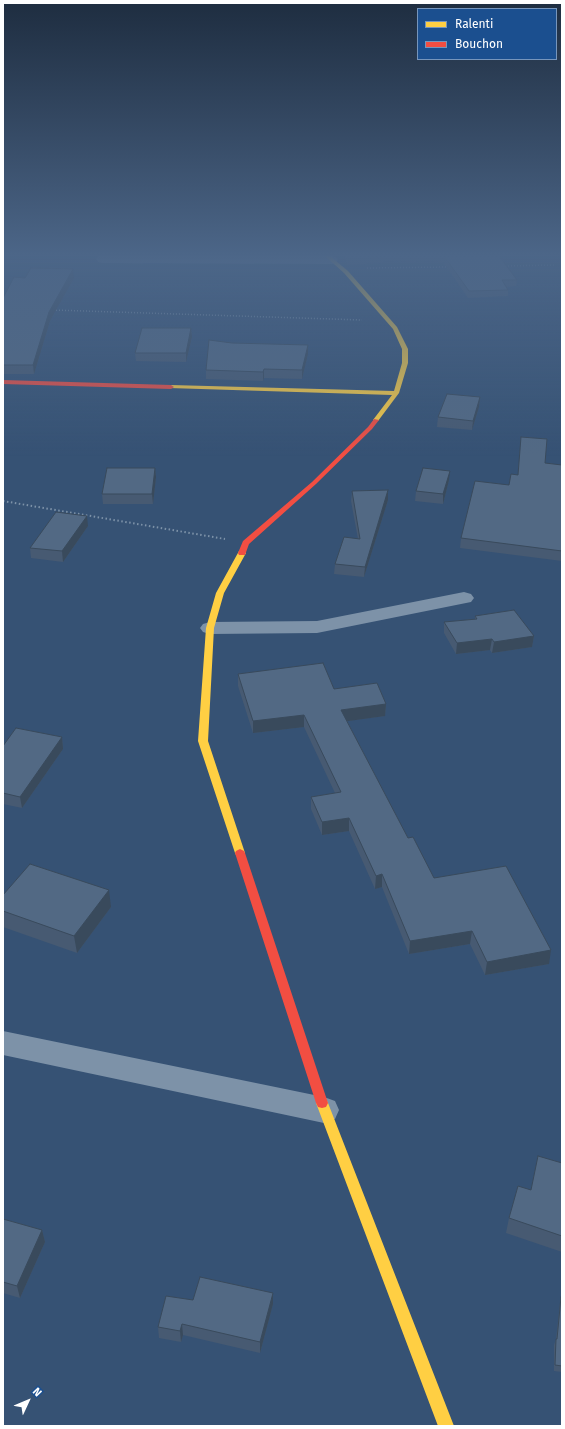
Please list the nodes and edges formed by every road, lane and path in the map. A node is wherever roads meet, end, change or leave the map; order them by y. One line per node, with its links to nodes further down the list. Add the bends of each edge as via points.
1 (391, 323): 3 (street, via 405,349 405,364)
2 (3, 382): 3 (street)
3 (396, 393): 5 (street, via 370,428 355,443)
4 (3, 501): 5 (path)
5 (246, 543): 7 (street, via 239,561 220,593)
6 (464, 598): 7 (street, via 317,627)
7 (210, 628): 9 (street, via 203,741)
8 (3, 1043): 9 (street)
9 (324, 1110): 10 (street)
10 (446, 1426)

